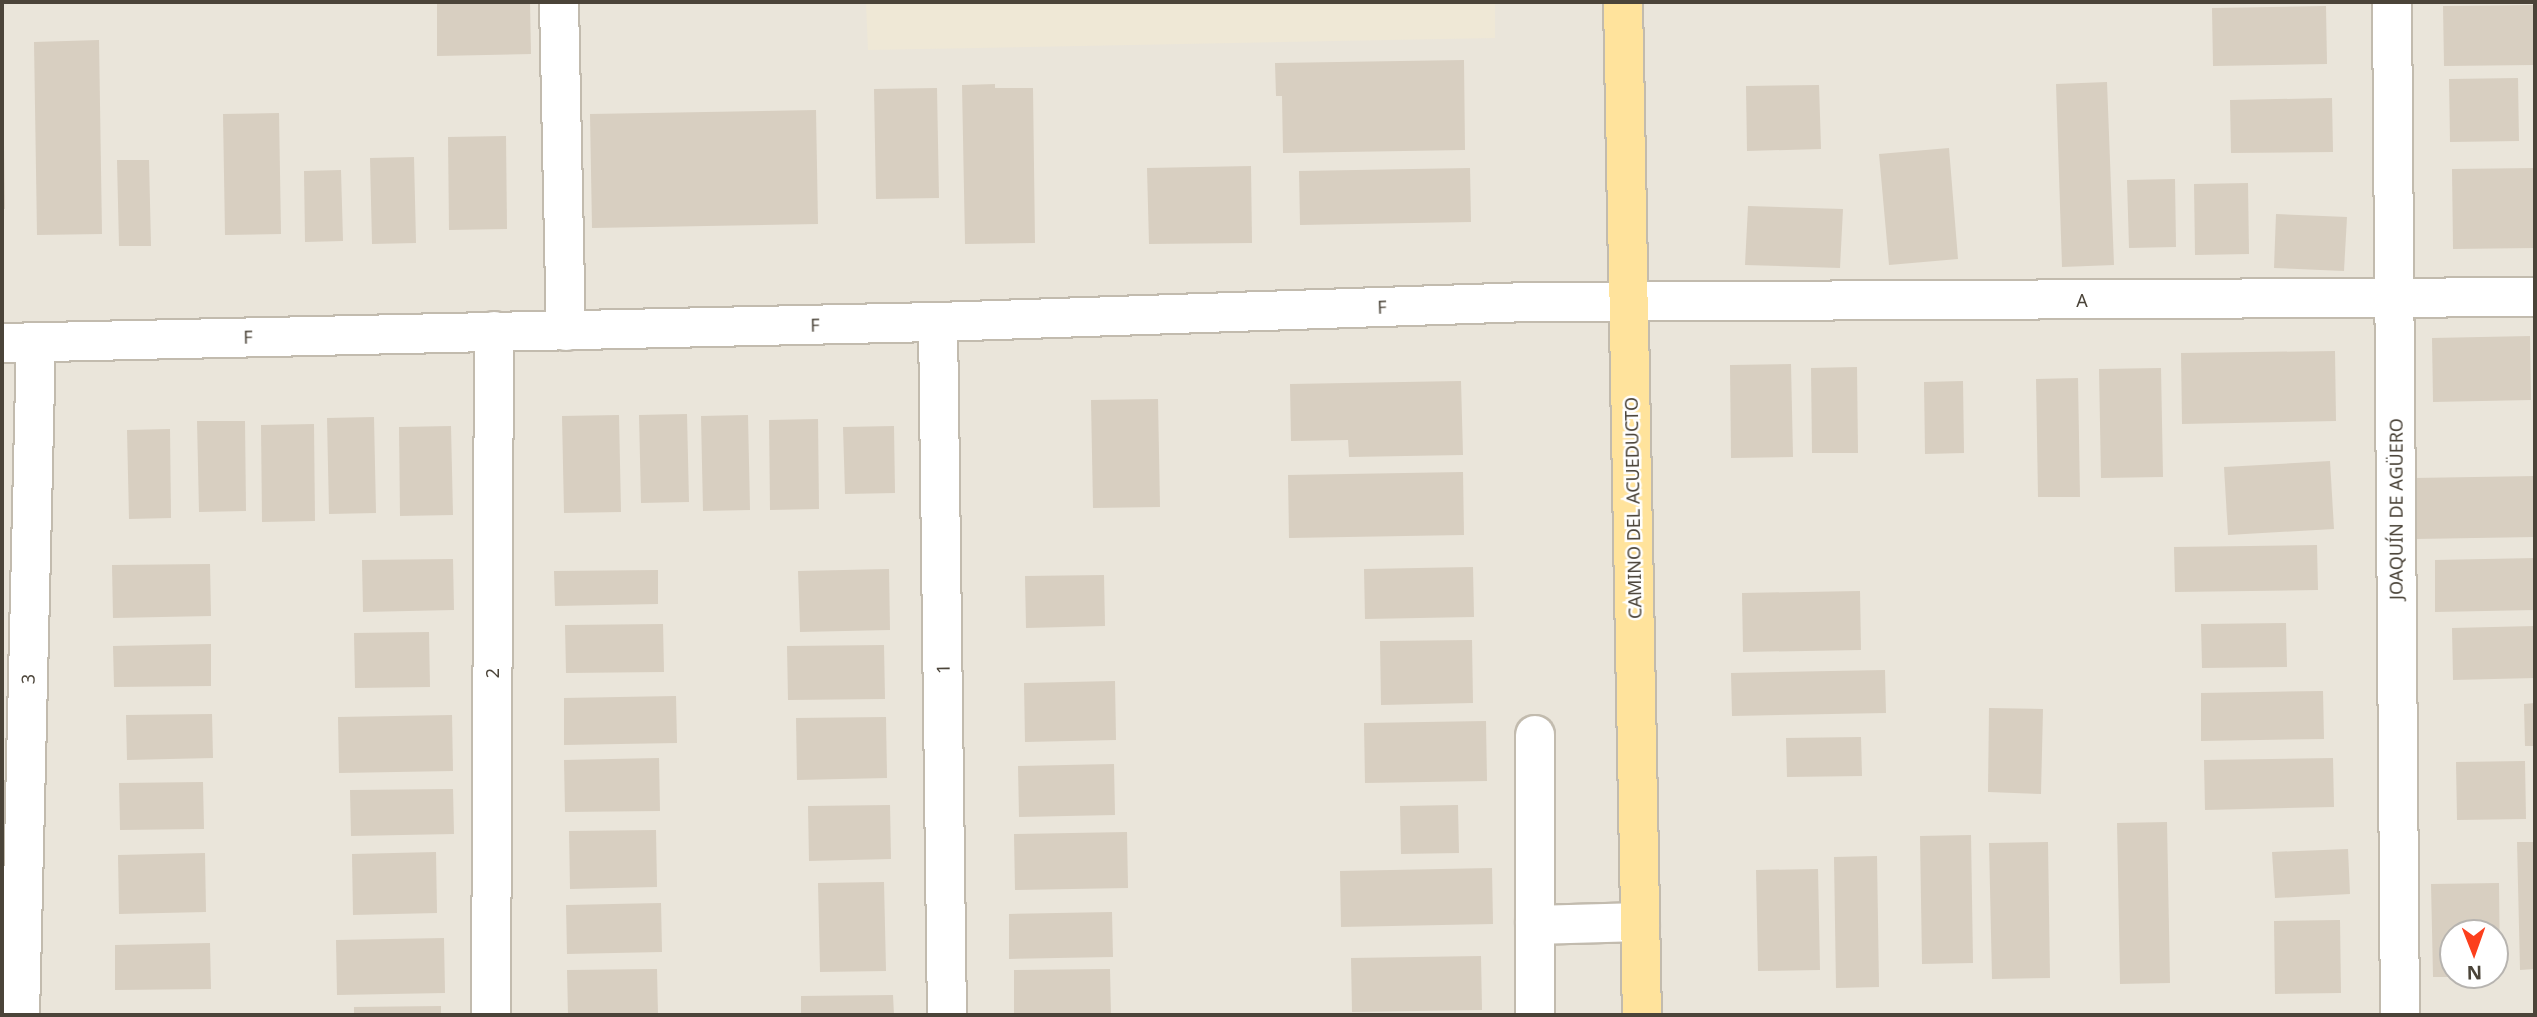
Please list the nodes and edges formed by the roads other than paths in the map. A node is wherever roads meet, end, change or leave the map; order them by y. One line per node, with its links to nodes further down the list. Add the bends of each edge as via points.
1 (559, 2): 9 (street)
2 (1623, 2): 6 (main road, CAMINO DEL ACUEDUCTO)
3 (2392, 2): 5 (street, JOAQUÍN DE AGÜERO)
4 (2535, 297): 5 (street, A)
5 (2394, 299): 6 (street, A); 19 (street, JOAQUÍN DE AGÜERO)
6 (1629, 302): 7 (street, F); 12 (main road, CAMINO DEL ACUEDUCTO)
7 (938, 322): 9 (street, F); 16 (street, 1)
8 (494, 331): 9 (street, F); 10 (street, F); 15 (street, 2)
9 (566, 331)
10 (19, 342): 14 (street, 3)
11 (1535, 734): 13 (street)
12 (1640, 922): 13 (street); 18 (main road, CAMINO DEL ACUEDUCTO)
13 (1535, 925): 17 (street)
14 (20, 1015)
15 (491, 1015)
16 (947, 1015)
17 (1535, 1015)
18 (1642, 1015)
19 (2400, 1015)

